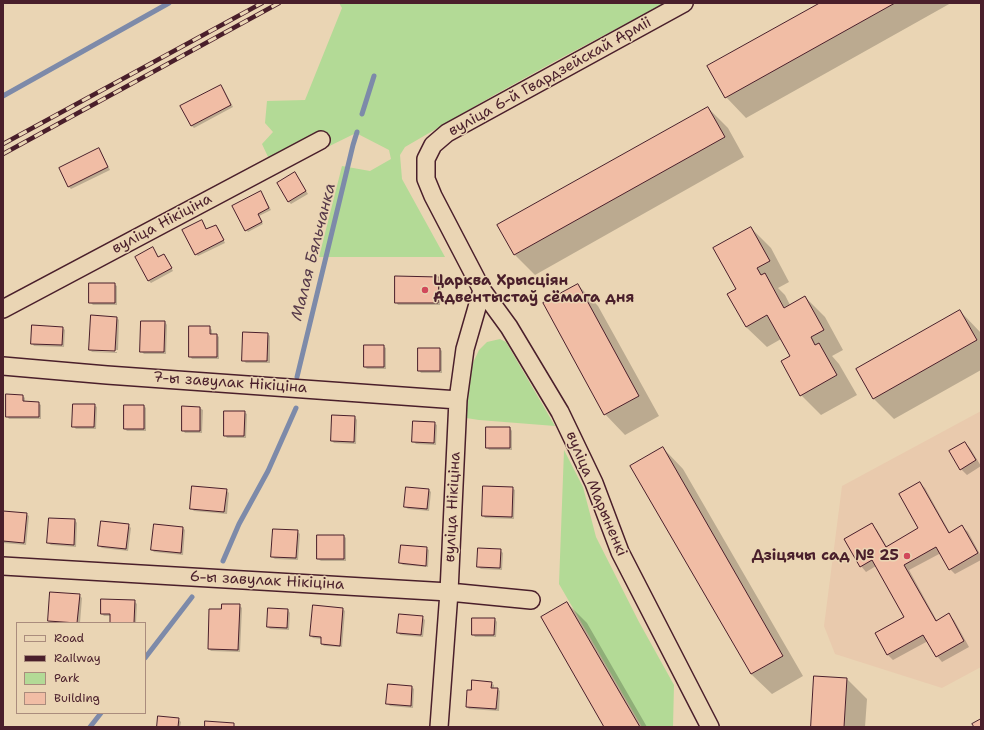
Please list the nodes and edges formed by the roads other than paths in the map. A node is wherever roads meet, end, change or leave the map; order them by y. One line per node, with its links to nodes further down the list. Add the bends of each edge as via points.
1 (684, 3): 3 (street, вуліца 6-й Гвардзейскай Арміі, via 447,133 433,145)
2 (321, 140): 5 (street, вуліца Нікіціна)
3 (426, 159): 4 (street, вуліца Марыненкі, via 426,179 433,196)
4 (482, 290): 7 (street, вуліца Нікіціна, via 465,349); 12 (street, вуліца Марыненкі, via 509,328 560,412 594,483 620,552)
5 (3, 309)
6 (3, 366): 7 (street, 7-ы завулак Нікіціна)
7 (458, 400): 9 (street, вуліца Нікіціна)
8 (3, 566): 9 (street, 6-ы завулак Нікіціна)
9 (449, 592): 10 (street, 6-ы завулак Нікіціна); 11 (street, вуліца Нікіціна)
10 (531, 600)
11 (439, 727)
12 (710, 727)

